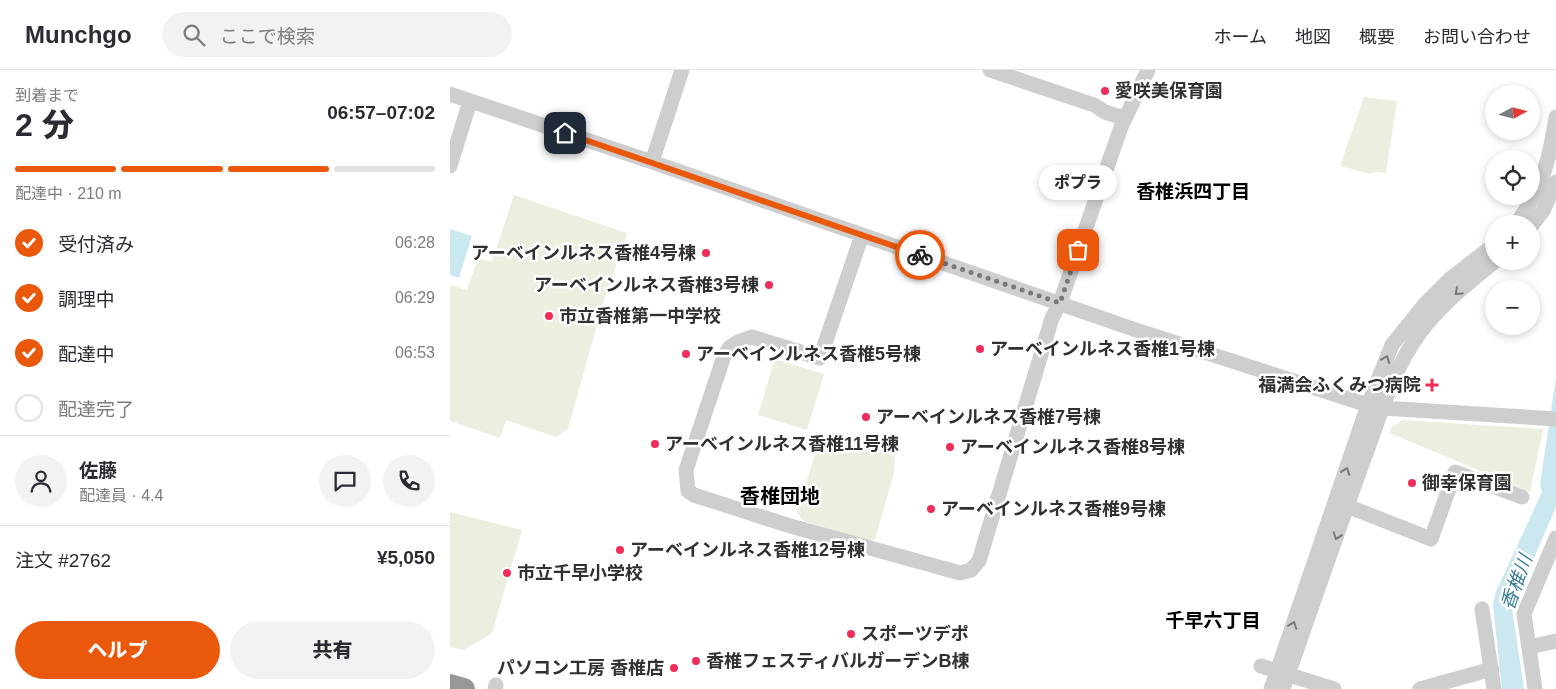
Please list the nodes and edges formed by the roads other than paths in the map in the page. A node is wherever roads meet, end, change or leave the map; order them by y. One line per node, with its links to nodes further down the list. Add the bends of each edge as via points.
1 (682, 70): 8 (street)
2 (990, 70): 7 (street)
3 (1148, 70): 7 (street)
4 (450, 94): 5 (street)
5 (470, 101): 8 (street); 9 (street)
6 (1556, 117): 11 (street, via 1541,184)
7 (1124, 118): 16 (street)
8 (652, 162): 13 (street)
9 (450, 166)
10 (1556, 182): 12 (street)
11 (1522, 215)
12 (1540, 215)
13 (862, 235): 16 (street); 16 (street, via 820,358 752,337 730,347 724,356 686,470 688,491 694,495 960,574 971,570 979,561 1052,318)
14 (1485, 252): 17 (street, one-way to 14, via 1392,345 1425,304 1450,279)
15 (1485, 270): 17 (street, one-way to 17, via 1435,313 1405,354)
16 (1060, 303): 17 (street)
17 (1376, 406): 18 (street); 20 (street); 27 (street, one-way to 17)
18 (1551, 418)
19 (1522, 497): 20 (street, via 1455,472 1431,538)
20 (1347, 506): 27 (street, one-way to 27)
21 (1556, 538): 24 (street, via 1524,614)
22 (1482, 609): 26 (street)
23 (1556, 641): 24 (street)
24 (1529, 648): 35 (street)
25 (1261, 666): 27 (street)
26 (1492, 669): 33 (street); 34 (street)
27 (1283, 673): 30 (street); 31 (street); 32 (street)
28 (450, 685): 29 (highway)
29 (464, 689)
30 (1271, 689)
31 (1283, 689)
32 (1334, 689)
33 (1420, 689)
34 (1494, 689)
35 (1535, 689)

